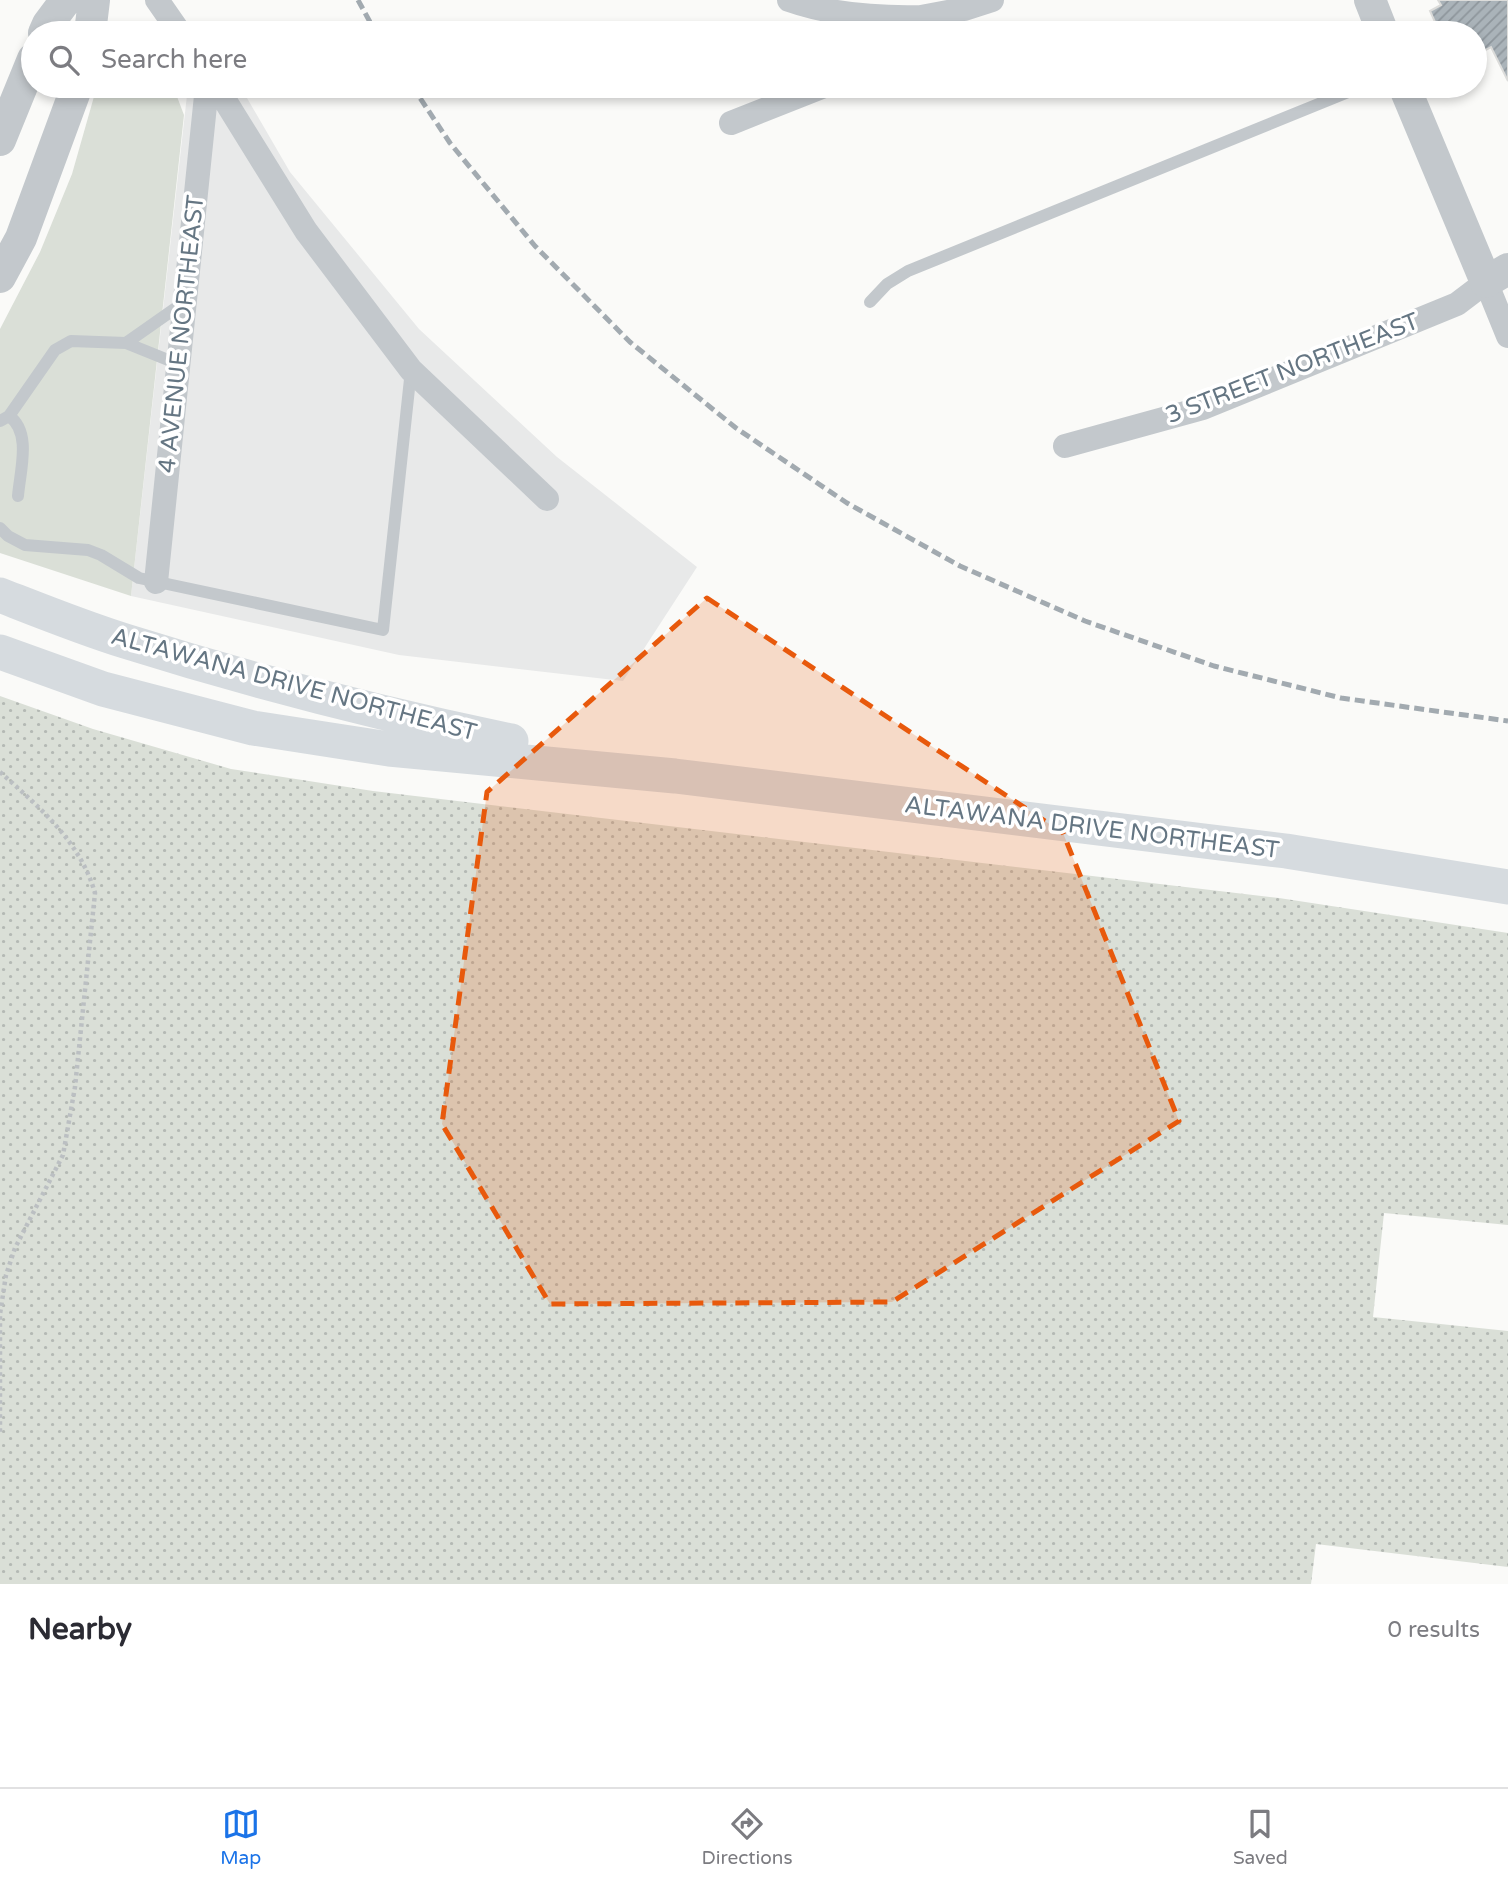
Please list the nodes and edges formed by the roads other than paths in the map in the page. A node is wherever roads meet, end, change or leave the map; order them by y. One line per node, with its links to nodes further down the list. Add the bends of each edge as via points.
1 (66, 0): 7 (street)
2 (94, 0): 8 (street)
3 (157, 0): 9 (street)
4 (789, 0): 10 (street)
5 (992, 0): 11 (street)
6 (1370, 0): 12 (street)
7 (50, 21)
8 (91, 21)
9 (172, 21)
10 (898, 21)
11 (930, 21)
12 (1378, 21)
13 (21, 88): 21 (street)
14 (73, 98): 23 (street, via 21,238)
15 (206, 98): 24 (street, 4 AVENUE NORTHEAST)
16 (223, 98): 29 (street, via 306,231)
17 (795, 98): 20 (street)
18 (1333, 98): 25 (lane, via 908,271)
19 (1410, 98): 22 (street)
20 (731, 124)
21 (0, 140)
22 (1497, 275): 26 (street); 31 (street, 3 STREET NORTHEAST, via 1457,304 1203,408)
23 (0, 277)
24 (185, 301): 27 (lane); 28 (street, 4 AVENUE NORTHEAST)
25 (870, 302)
26 (1508, 336)
27 (126, 343): 28 (lane); 30 (lane, via 71,341 55,350)
28 (178, 364): 35 (street, 4 AVENUE NORTHEAST)
29 (411, 370): 33 (street); 35 (lane, via 383,630)
30 (5, 418): 32 (lane, via 18,422 23,437)
31 (1065, 446)
32 (18, 496)
33 (547, 499)
34 (0, 528): 35 (lane, via 25,545 88,550 139,578)
35 (156, 582)
36 (0, 595): 38 (main road, ALTAWANA DRIVE NORTHEAST, via 123,641 386,715)
37 (0, 652): 38 (main road, ALTAWANA DRIVE NORTHEAST, via 103,690 253,728 389,750)
38 (675, 776): 39 (main road, ALTAWANA DRIVE NORTHEAST, via 1286,851)
39 (1508, 887)

